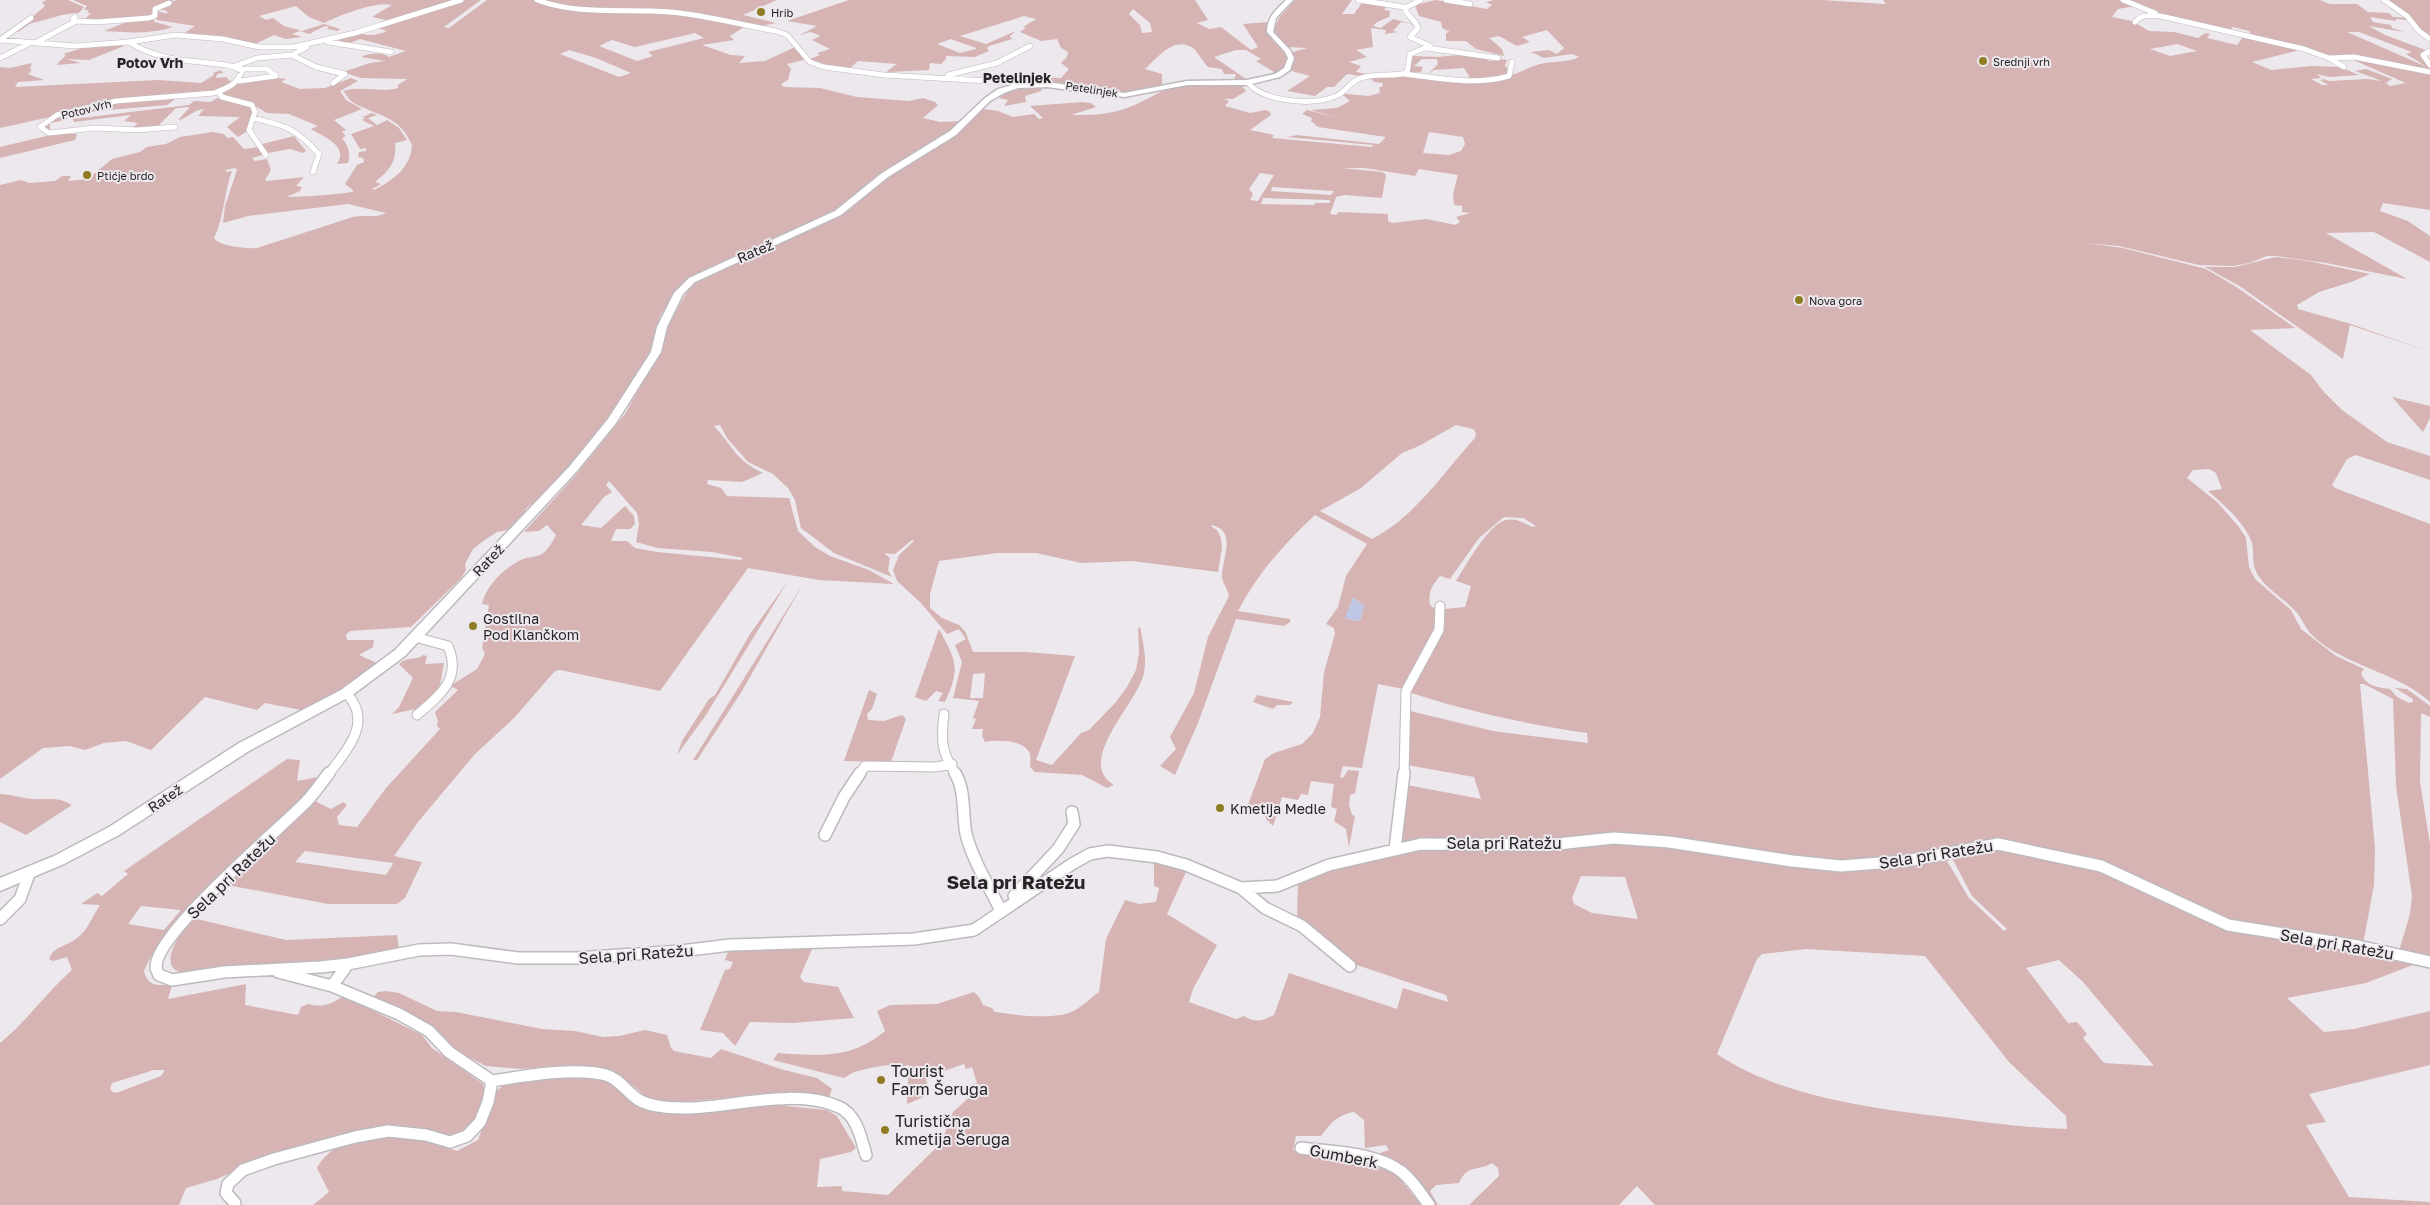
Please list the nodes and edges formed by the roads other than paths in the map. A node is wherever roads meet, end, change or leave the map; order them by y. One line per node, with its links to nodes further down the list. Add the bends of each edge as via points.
1 (461, 0): 16 (street, Potov Vrh)
2 (537, 0): 34 (street, via 586,11 648,10 716,19 787,35 815,65 876,74)
3 (1290, 0): 37 (main road, Petelinjek, via 1271,19 1270,32 1289,52 1291,60 1279,75)
4 (1358, 0): 11 (street)
5 (1421, 0): 11 (street)
6 (1446, 0): 10 (street)
7 (2123, 0): 13 (street)
8 (2384, 0): 15 (street, via 2407,16)
9 (168, 3): 18 (street, via 155,10 155,16 149,18 97,22 77,18)
10 (1470, 4)
11 (1405, 8): 21 (street, via 1418,26 1410,37 1429,44)
12 (31, 18): 18 (street, Potov Vrh, via 0,40)
13 (2169, 18): 14 (street, via 2153,16 2138,18); 26 (street, via 2304,49)
14 (2135, 22)
15 (2430, 39)
16 (326, 40): 19 (street, Potov Vrh); 23 (street, Potov Vrh)
17 (129, 42): 18 (street, Potov Vrh, via 75,46); 19 (street, Potov Vrh, via 175,34 272,48); 31 (street, Potov Vrh, via 144,52)
18 (32, 43): 27 (street)
19 (316, 43): 24 (street, Potov Vrh)
20 (1030, 46): 34 (street, via 1005,60)
21 (1427, 48): 25 (street); 33 (street, via 1410,54 1408,71)
22 (2430, 51): 29 (street, via 2423,55)
23 (391, 52)
24 (292, 55): 31 (street, Potov Vrh, via 258,58); 36 (street, via 316,67 345,74)
25 (1498, 58)
26 (2329, 58): 30 (street); 32 (street, via 2359,58)
27 (0, 60)
28 (1512, 62): 33 (street, via 1509,76 1483,82)
29 (2430, 65)
30 (2344, 67)
31 (238, 68): 35 (street); 35 (street, Potov Vrh, via 266,69 276,76)
32 (2430, 72)
33 (1404, 74): 37 (street, via 1358,78 1334,97 1287,101 1258,93)
34 (943, 78): 38 (street)
35 (240, 81): 39 (street, Potov Vrh)
36 (333, 83)
37 (1248, 83): 38 (main road, Petelinjek, via 1188,83 1126,95 1054,84)
38 (1021, 85): 44 (main road, Petelinjek, via 996,93 953,133)
39 (219, 92): 40 (street, via 222,97 252,105 255,109); 41 (street, Potov Vrh, via 116,102 69,112 50,118 40,126 49,133 95,128 137,130)
40 (253, 118): 42 (street, via 249,130); 43 (street, via 288,126 310,144 319,154)
41 (175, 127)
42 (266, 155)
43 (313, 172)
44 (875, 182): 46 (main road, Ratež, via 838,213 704,274 684,287 667,315 656,352 612,421 573,469)
45 (1440, 606): 53 (street, via 1438,634 1409,680 1406,691 1404,787)
46 (415, 637): 47 (main road, Ratež, via 382,668); 49 (street, via 448,646 453,673 446,690)
47 (346, 693): 54 (main road, Ratež, via 244,747 88,846); 62 (street, Sela pri Ratežu, via 356,705 360,720 353,742 308,800 172,935 156,967 159,976 172,980)
48 (944, 714): 50 (street, via 941,740 945,757)
49 (417, 715)
50 (952, 764): 52 (street, via 935,767 865,766 844,797); 57 (street, via 960,781 966,832 973,854)
51 (1072, 812): 57 (street, via 1074,824 1058,849)
52 (825, 835)
53 (1395, 849): 56 (street, Sela pri Ratežu, via 1329,866 1277,886); 59 (street, Sela pri Ratežu, via 1439,843 1548,845 1614,838 1669,842 1841,866 1906,861 1998,844 2101,866 2228,925 2358,946)
54 (29, 874): 55 (main road, Ratež); 58 (street, via 26,891)
55 (0, 885)
56 (1241, 888): 57 (street, Sela pri Ratežu, via 1186,865 1157,857 1108,851 1090,854 1072,864); 61 (street, Sela pri Ratežu, via 1265,908 1302,926)
57 (1001, 911): 60 (street, Sela pri Ratežu, via 974,930 914,940 730,945 681,952 576,958 518,958 451,949 419,950)
58 (0, 919)
59 (2430, 962)
60 (348, 964): 62 (street, Sela pri Ratežu); 63 (street)
61 (1350, 966)
62 (266, 969): 63 (street, Sela pri Ratežu)
63 (332, 986): 64 (street, Sela pri Ratežu, via 399,1014 429,1031 449,1052)
64 (492, 1081): 66 (street, via 556,1072 606,1075 639,1100 652,1105 690,1108 793,1099 817,1102 840,1107 852,1116); 67 (street, via 480,1122 467,1136 450,1142 426,1135 388,1131 274,1159 243,1170 228,1184 226,1193)
65 (1301, 1148): 68 (street, Gumberk, via 1386,1164 1401,1171)
66 (866, 1155)
67 (235, 1203)
68 (1429, 1205)

